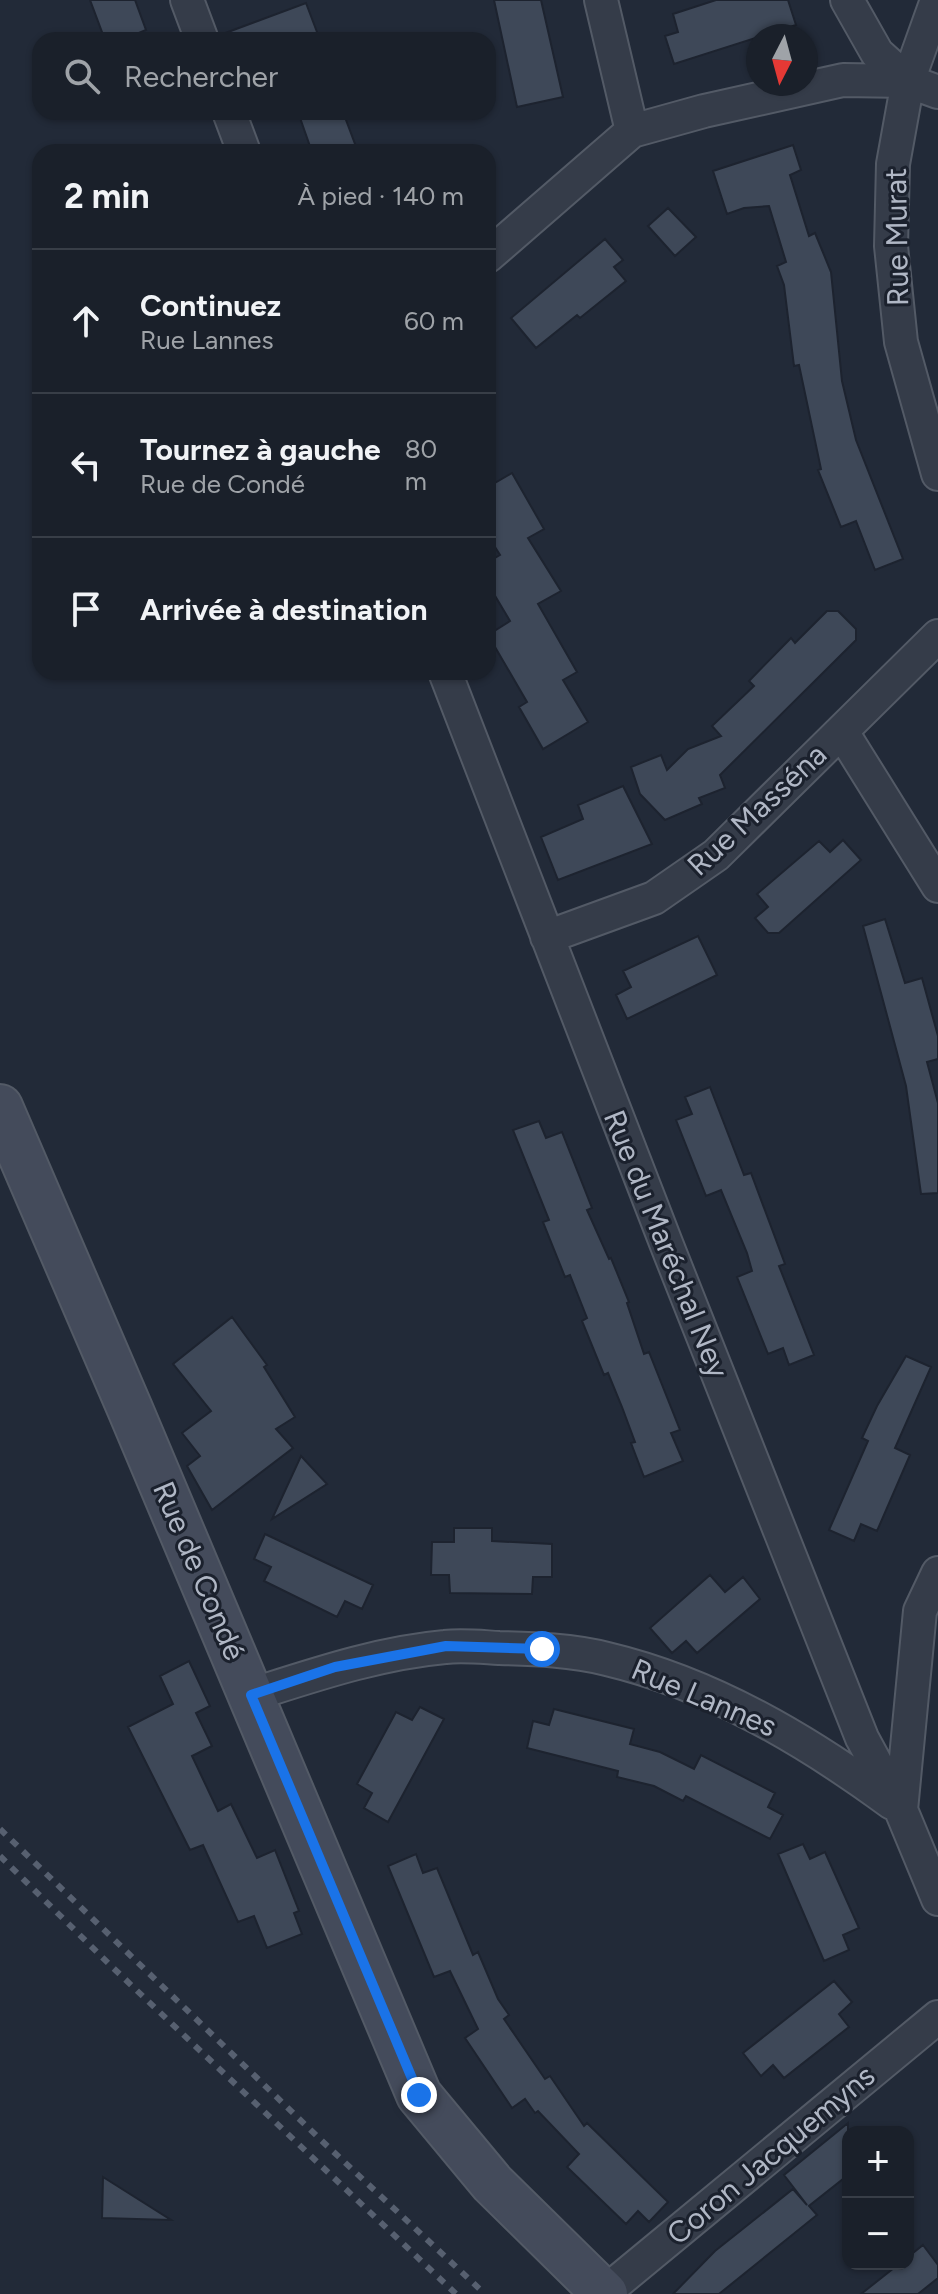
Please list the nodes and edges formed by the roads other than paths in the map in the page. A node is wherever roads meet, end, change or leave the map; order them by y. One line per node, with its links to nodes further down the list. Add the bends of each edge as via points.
1 (187, 0): 5 (street)
2 (601, 0): 9 (street)
3 (847, 0): 6 (street, via 877,53)
4 (937, 0): 6 (street, Rue Murat)
5 (199, 32)
6 (908, 81): 7 (street); 9 (street, via 843,80); 12 (street, Rue Murat, via 893,164 891,246 901,342)
7 (938, 92)
8 (232, 120): 10 (street)
9 (632, 131): 11 (street)
10 (241, 144)
11 (496, 249)
12 (938, 474)
13 (938, 636): 15 (street, Rue Masséna)
14 (448, 680): 17 (street, Rue du Maréchal Ney)
15 (842, 732): 16 (street); 17 (street, Rue Masséna, via 716,855 654,898)
16 (938, 886)
17 (547, 937): 21 (street, Rue du Maréchal Ney, via 862,1738)
18 (0, 1107): 20 (main road, Rue de Condé)
19 (938, 1573): 21 (street, via 920,1611)
20 (251, 1695): 21 (street, Rue Lannes, via 335,1667 446,1646 542,1649 605,1658 668,1675 779,1727); 24 (main road, Rue de Condé, via 419,2095 492,2183)
21 (901, 1810): 22 (street, Rue du Maréchal Ney)
22 (938, 1899)
23 (938, 2017): 24 (street, Coron Jacquemyns)
24 (605, 2294)

